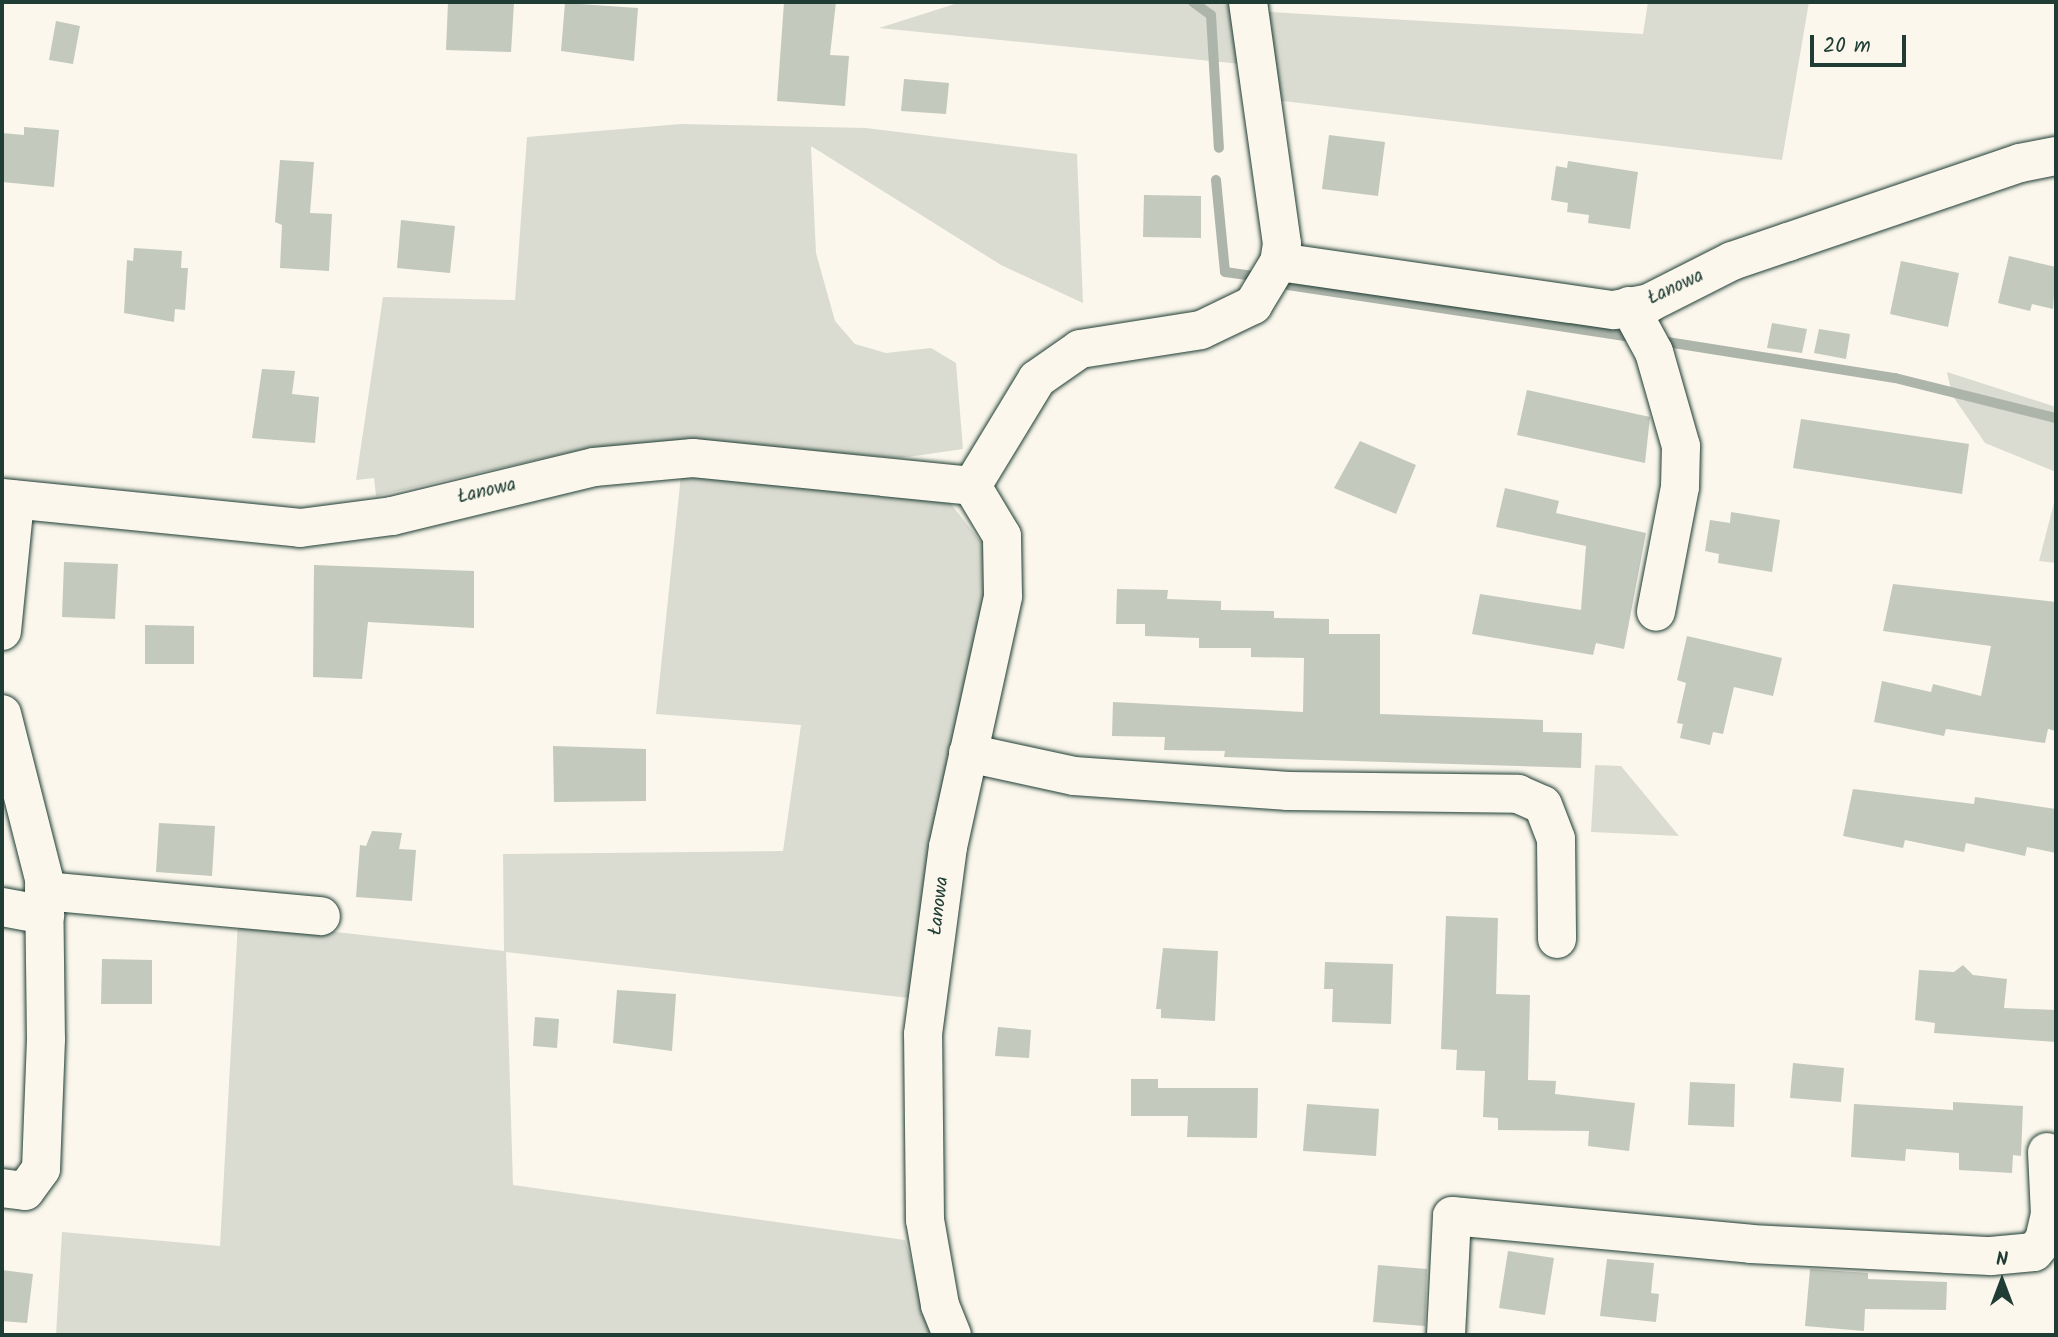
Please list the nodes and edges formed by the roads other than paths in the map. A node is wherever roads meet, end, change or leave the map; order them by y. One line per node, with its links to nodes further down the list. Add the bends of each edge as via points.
1 (1248, 2): 3 (street, via 1282,244)
2 (2056, 156): 4 (street, Łanowa, via 2020,163 1732,261 1650,303)
3 (1279, 262): 4 (street, Łanowa, via 1614,310); 5 (street, via 1254,305 1201,330 1080,349 1037,379)
4 (1629, 306): 7 (street, via 1654,352 1681,446 1680,487)
5 (972, 486): 6 (street, Łanowa, via 693,458 594,467 392,516 300,528); 10 (street, Łanowa, via 1002,536 1003,596)
6 (8, 499): 8 (street)
7 (1656, 612)
8 (2, 631)
9 (2, 714): 11 (street)
10 (968, 753): 14 (street, via 1074,776 1288,790 1518,794 1543,806 1556,839); 17 (street, Łanowa, via 947,847 923,1034 925,1220 940,1305)
11 (45, 903): 12 (street); 13 (street); 16 (street, via 41,1169 25,1191)
12 (2, 907)
13 (321, 916)
14 (1557, 939)
15 (2046, 1152): 18 (street, via 2050,1215 2045,1240 2034,1252 1991,1256 1751,1244 1452,1216)
16 (2, 1188)
17 (952, 1335)
18 (1446, 1335)

